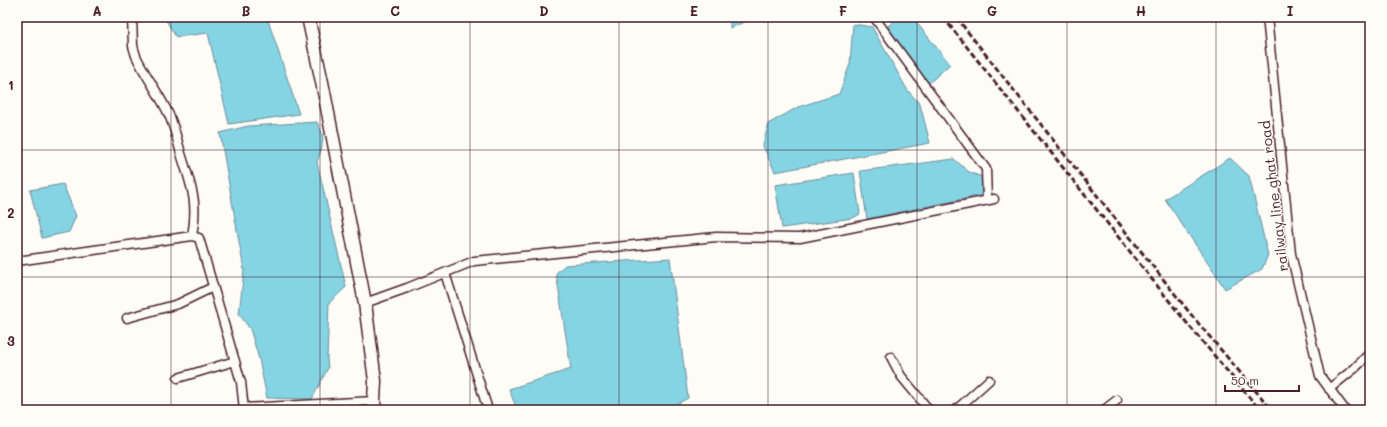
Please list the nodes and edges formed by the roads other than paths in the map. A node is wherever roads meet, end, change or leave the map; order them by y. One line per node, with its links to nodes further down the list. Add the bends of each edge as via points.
1 (132, 17): 5 (street, via 136,56 175,130 193,190 195,219)
2 (308, 17): 9 (street)
3 (874, 17): 7 (street, via 986,169 990,200 800,238 716,237 474,260)
4 (1267, 17): 16 (street, railway line ghat road, via 1291,254 1320,376)
5 (192, 236): 6 (street); 8 (street, via 199,238)
6 (17, 261)
7 (445, 273): 9 (street); 20 (street)
8 (213, 287): 10 (street, via 178,304); 13 (street)
9 (365, 303): 18 (street, via 375,381)
10 (127, 318)
11 (1370, 353): 16 (street)
12 (891, 357): 21 (street, via 901,376)
13 (235, 361): 14 (street); 19 (street, via 241,382)
14 (178, 378)
15 (989, 380): 22 (street)
16 (1329, 389): 24 (street, railway line ghat road)
17 (1117, 400): 23 (street)
18 (375, 406): 19 (street)
19 (243, 409)
20 (488, 410)
21 (929, 410)
22 (956, 410)
23 (1104, 410)
24 (1345, 410)

